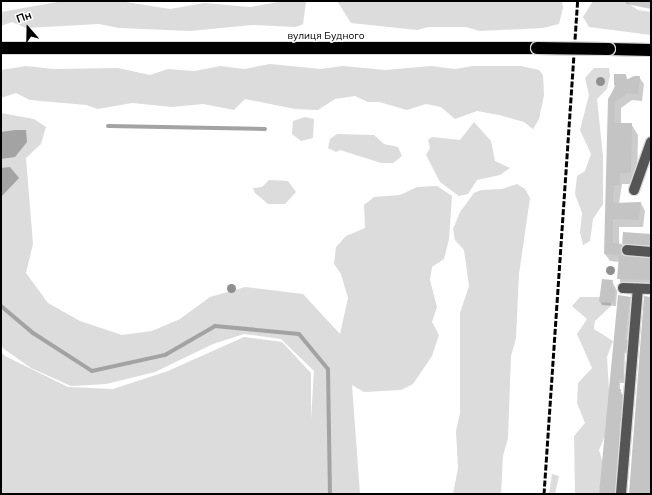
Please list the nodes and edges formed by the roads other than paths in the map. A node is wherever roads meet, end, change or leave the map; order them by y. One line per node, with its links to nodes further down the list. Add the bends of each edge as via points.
1 (1, 48): 2 (highway, вулиця Будного, bridge)
2 (651, 50)
3 (651, 142): 4 (lane)
4 (634, 190)
5 (627, 250): 6 (lane)
6 (651, 252)
7 (623, 288): 8 (lane)
8 (638, 289): 9 (lane); 10 (lane)
9 (651, 289)
10 (621, 494)

